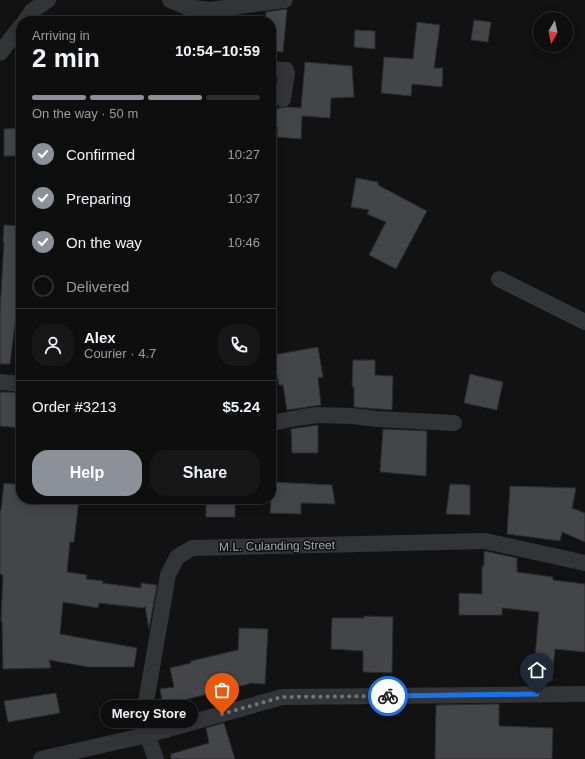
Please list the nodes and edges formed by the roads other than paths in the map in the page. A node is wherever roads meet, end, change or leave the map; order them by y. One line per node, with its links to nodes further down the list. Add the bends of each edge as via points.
1 (48, 0): 5 (street)
2 (170, 0): 4 (street)
3 (285, 0): 4 (street)
4 (221, 15)
5 (28, 16)
6 (16, 32): 7 (street)
7 (0, 53)
8 (276, 69): 9 (street, via 286,70 287,73)
9 (283, 99)
10 (499, 279): 11 (street)
11 (585, 322)
12 (0, 382): 13 (street)
13 (16, 384)
14 (276, 422): 15 (street, via 317,415)
15 (454, 423)
16 (585, 562): 18 (street, M.L. Culanding Street, via 485,541 192,548 177,557 168,575 146,702)
17 (585, 694): 18 (street, via 282,697)
18 (148, 735): 19 (street); 20 (street, M.L. Culanding Street)
19 (41, 759)
20 (156, 759)

